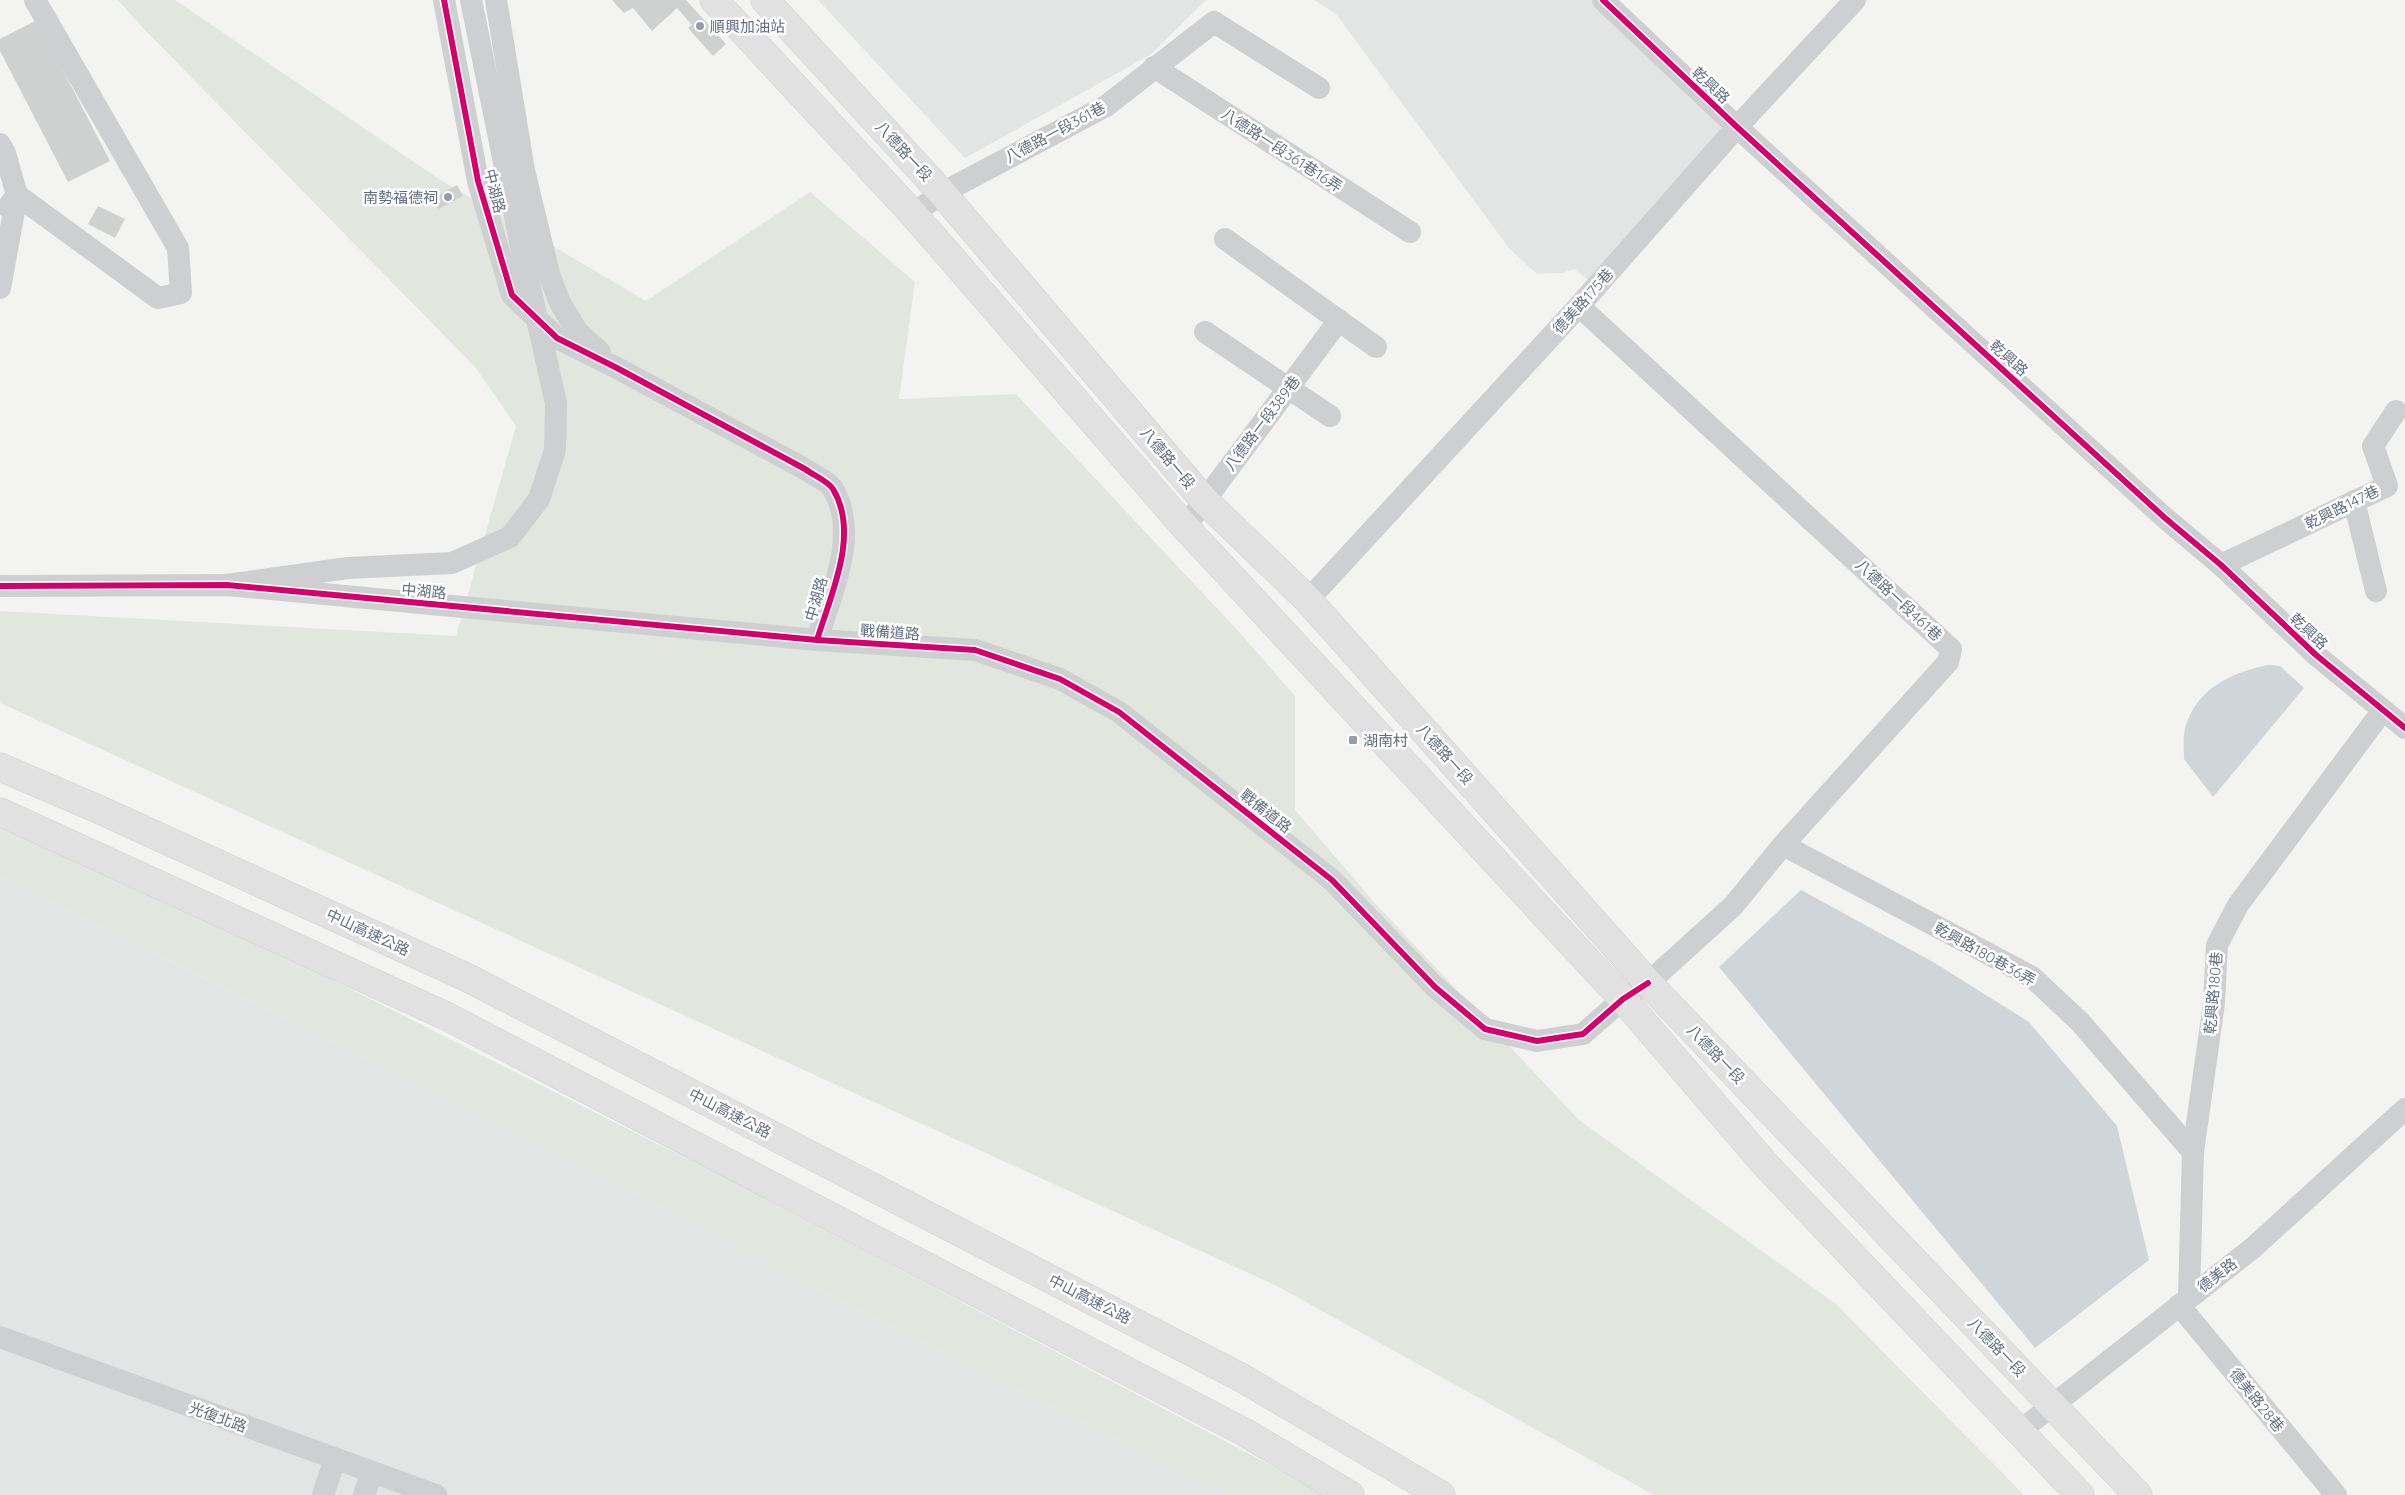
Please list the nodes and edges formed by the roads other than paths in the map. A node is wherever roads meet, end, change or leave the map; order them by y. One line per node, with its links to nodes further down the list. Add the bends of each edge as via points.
1 (35, 0): 16 (street, via 178,248 181,294 158,298)
2 (471, 0): 34 (street, bridge, via 556,403 555,450 540,499 510,537 452,563 348,568)
3 (714, 0): 18 (main road, 八德路一段)
4 (765, 0): 15 (main road, 八德路一段)
5 (1603, 0): 11 (street, 乾興路)
6 (1855, 0): 11 (street, 德美路175巷)
7 (446, 10): 8 (street); 14 (street, 中湖路)
8 (498, 12): 13 (street, 中湖路)
9 (1154, 67): 10 (street, 八德路一段361巷, via 1214,22); 15 (street, 八德路一段361巷, via 1106,106); 19 (street, 八德路一段361巷16弄)
10 (1319, 88)
11 (1737, 127): 22 (street, 德美路175巷); 33 (street, 乾興路, via 2165,518)
12 (0, 144): 16 (street, via 6,153)
13 (523, 166): 14 (street); 26 (street, 中湖路, via 549,274 560,303 577,331)
14 (477, 175): 26 (street, 中湖路, via 512,295 557,338)
15 (942, 193): 18 (street, 八德路一段361巷); 30 (main road, 八德路一段)
16 (17, 194): 17 (street); 21 (street)
17 (0, 214)
18 (913, 214): 32 (main road, 八德路一段)
19 (1410, 232)
20 (1225, 239): 23 (street)
21 (0, 288)
22 (1579, 306): 37 (street, 德美路175巷); 43 (street, 八德路一段461巷, via 1952,649 1948,662)
23 (1338, 320): 25 (street); 27 (street, 八德路一段389巷)
24 (1205, 332): 27 (street)
25 (1376, 346)
26 (617, 368): 38 (street, 中湖路, via 805,469 832,488 844,514 843,543)
27 (1289, 387): 29 (street); 30 (street, 八德路一段389巷)
28 (2396, 412): 31 (street, 乾興路147巷, via 2373,446 2387,486)
29 (1330, 416)
30 (1204, 500): 32 (street, 八德路一段389巷); 37 (main road, 八德路一段)
31 (2354, 501): 33 (street, 乾興路147巷); 36 (street)
32 (1185, 526): 45 (main road, 八德路一段)
33 (2221, 565): 39 (street, 乾興路, via 2316,655)
34 (227, 585): 35 (street, 中湖路); 38 (street, 中湖路)
35 (0, 586)
36 (2376, 591)
37 (1308, 600): 44 (main road, 八德路一段)
38 (817, 640): 45 (street, 戰備道路, via 975,650 1060,679 1120,712 1332,880 1435,987 1484,1029 1537,1041 1583,1034)
39 (2383, 710): 40 (street, 乾興路); 47 (street, 乾興路180巷, via 2238,905 2217,945 2214,1003)
40 (2405, 728)
41 (0, 767): 58 (main road, 中山高速公路, via 466,977 1242,1378)
42 (0, 812): 57 (main road, via 446,1016 1244,1432)
43 (1783, 845): 44 (street, 八德路一段461巷, via 1733,906); 47 (street, 乾興路180巷36弄, via 2032,977 2080,1022)
44 (1648, 983): 45 (street, 戰備道路); 50 (main road, 八德路一段)
45 (1623, 999): 51 (main road, 八德路一段, via 1765,1164)
46 (2405, 1109): 48 (street, 德美路, via 2254,1247)
47 (2193, 1152): 48 (street, 乾興路180巷)
48 (2184, 1301): 50 (street, 德美路); 61 (street, 德美路28巷)
49 (0, 1337): 52 (street, 光復北路)
50 (2053, 1405): 51 (street, 德美路); 60 (main road, 八德路一段)
51 (2020, 1431): 59 (main road, 八德路一段)
52 (335, 1459): 53 (street, 光復北路); 54 (street)
53 (372, 1472): 55 (street); 56 (street, 光復北路)
54 (323, 1495)
55 (364, 1495)
56 (436, 1495)
57 (1350, 1495)
58 (1442, 1495)
59 (2080, 1495)
60 (2138, 1495)
61 (2336, 1495)

